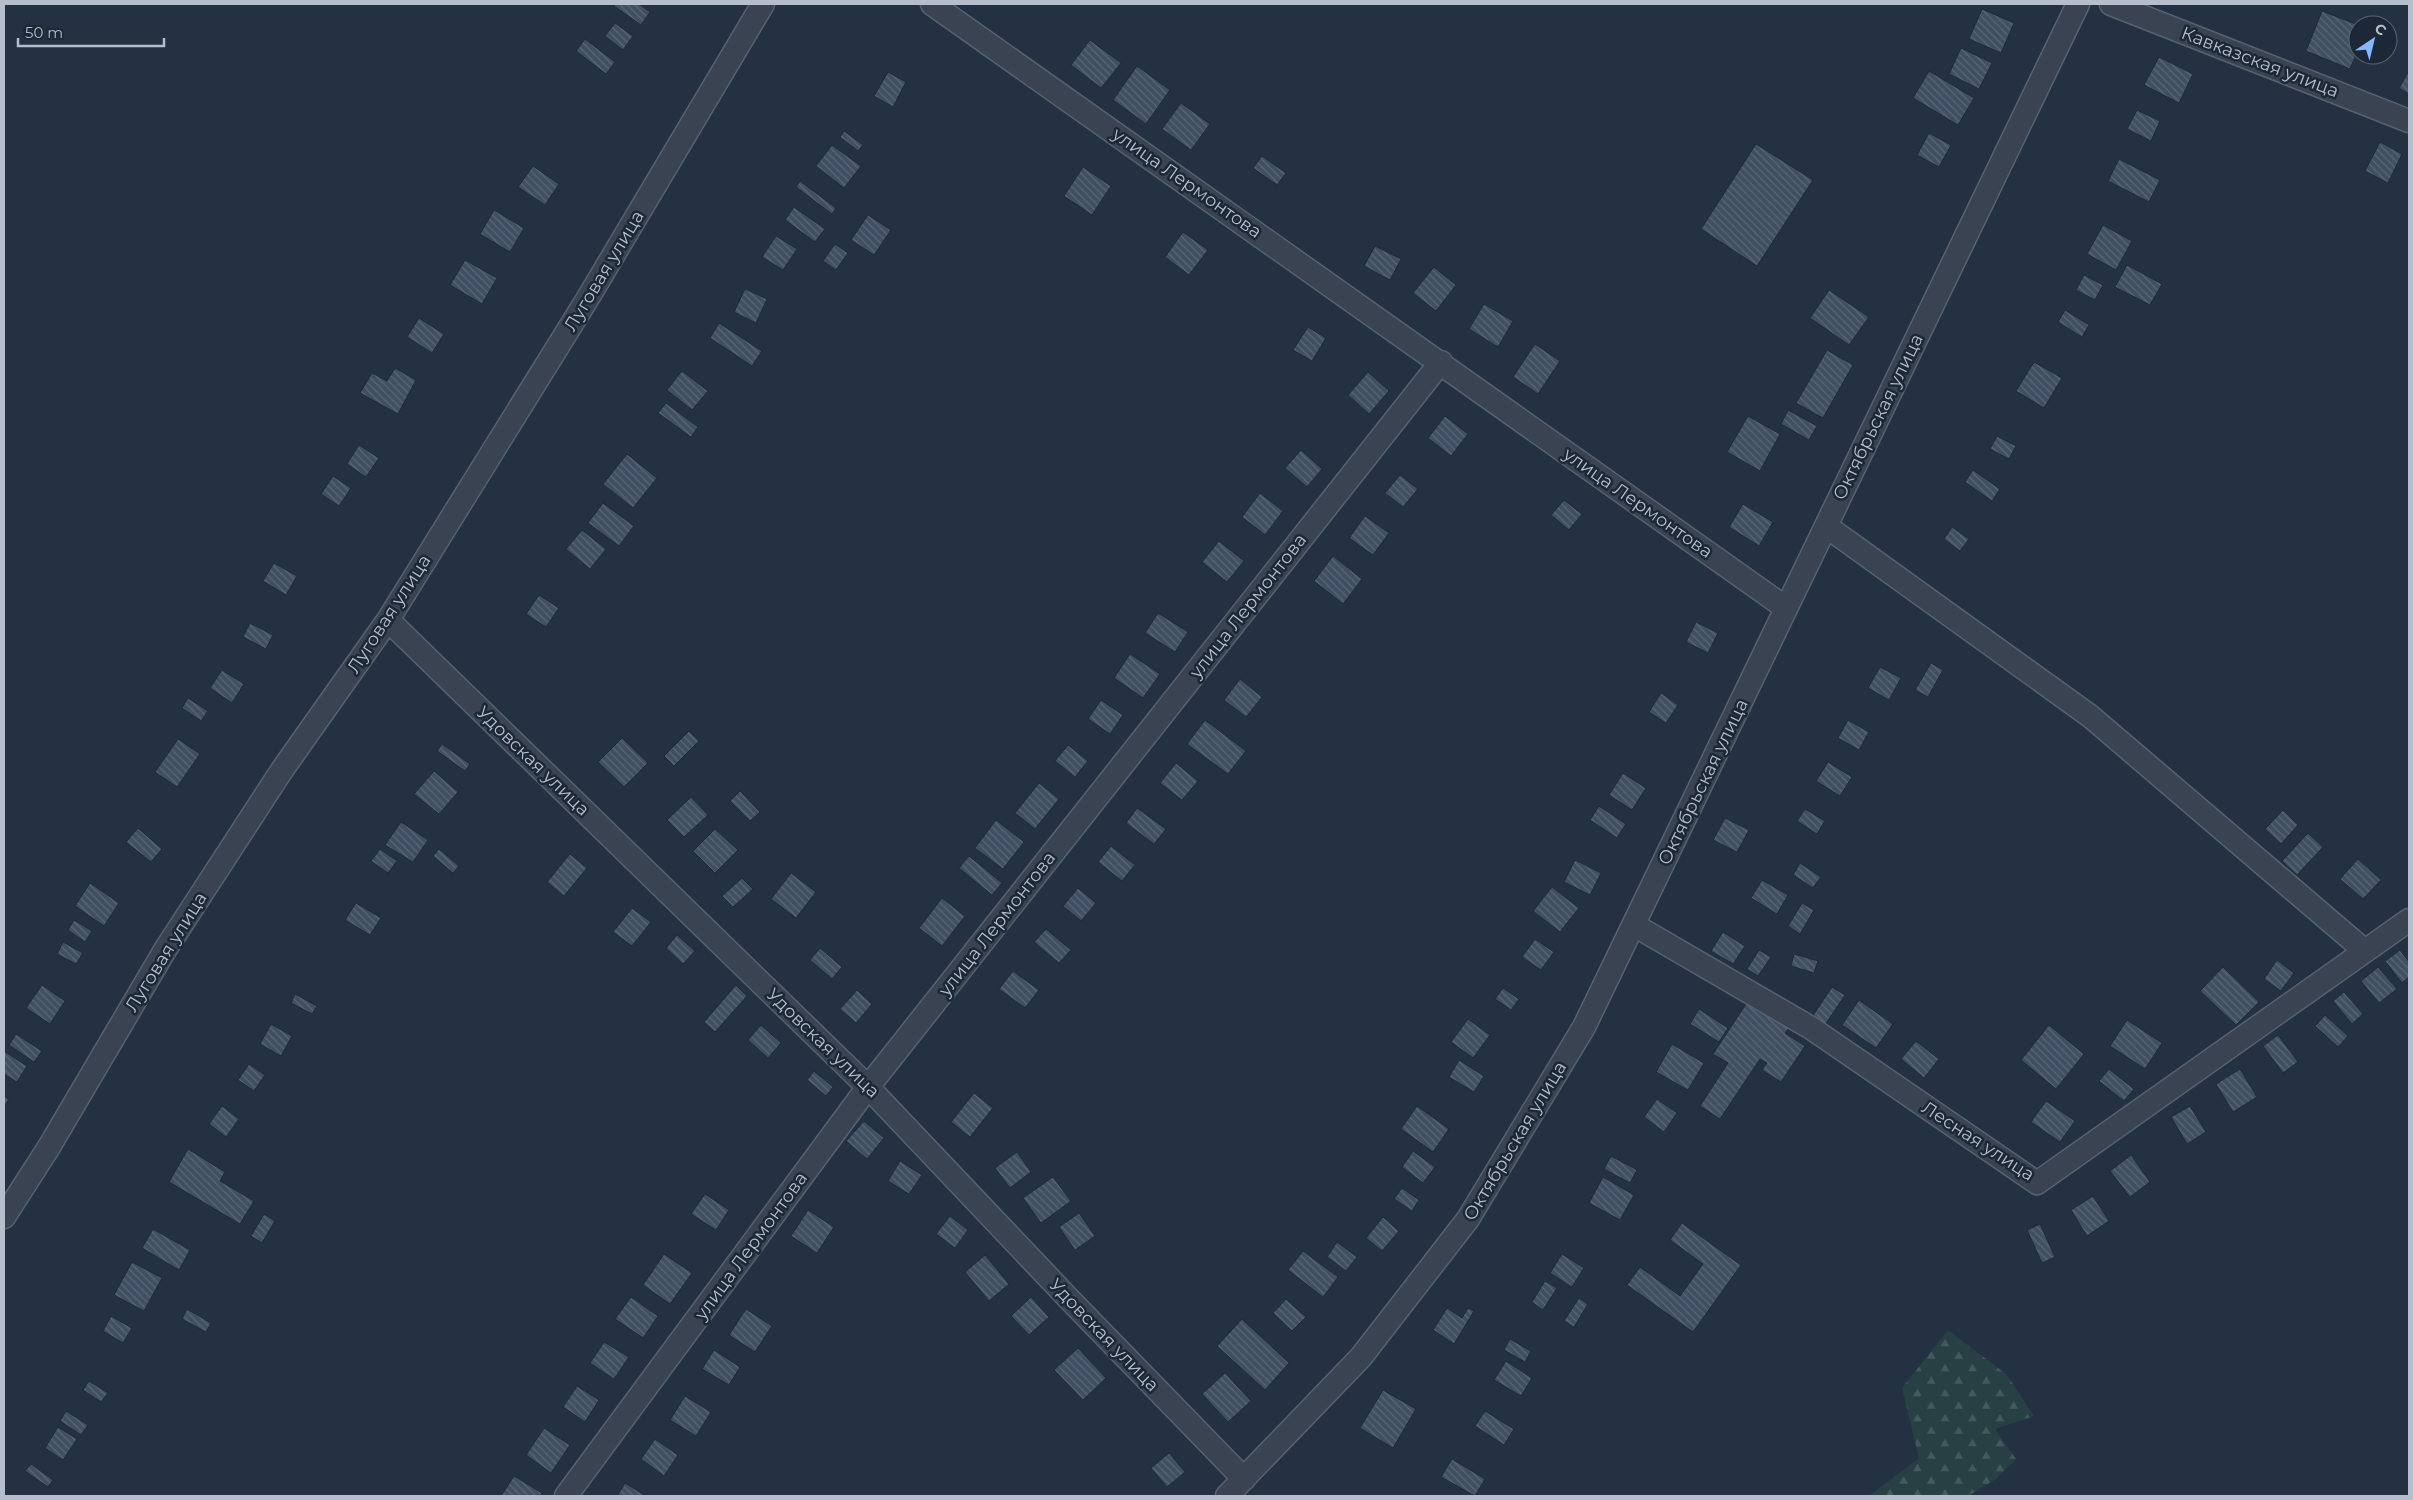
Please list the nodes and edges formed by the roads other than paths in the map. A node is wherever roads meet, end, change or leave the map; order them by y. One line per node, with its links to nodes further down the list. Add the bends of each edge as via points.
1 (763, 4): 9 (street, Луговая улица, via 588,298)
2 (932, 4): 6 (street, улица Лермонтова)
3 (2078, 4): 7 (street, Октябрьская улица)
4 (2111, 4): 5 (street, Кавказская улица)
5 (2409, 121)
6 (1441, 362): 8 (street, улица Лермонтова); 13 (street, улица Лермонтова)
7 (1826, 526): 8 (street, Октябрьская улица); 12 (street, via 2090,716)
8 (1786, 608): 11 (street, Октябрьская улица)
9 (388, 620): 13 (street, Удовская улица); 14 (street, Луговая улица, via 282,770 165,950)
10 (2409, 920): 12 (street, Лесная улица)
11 (1634, 925): 12 (street, Лесная улица, via 1811,1028 2037,1182); 15 (street, Октябрьская улица, via 1584,1027 1468,1219 1361,1356)
12 (2365, 951)
13 (868, 1087): 15 (street, Удовская улица); 16 (street, улица Лермонтова)
14 (4, 1218)
15 (1244, 1479): 17 (street, Октябрьская улица)
16 (566, 1496)
17 (1227, 1496)

